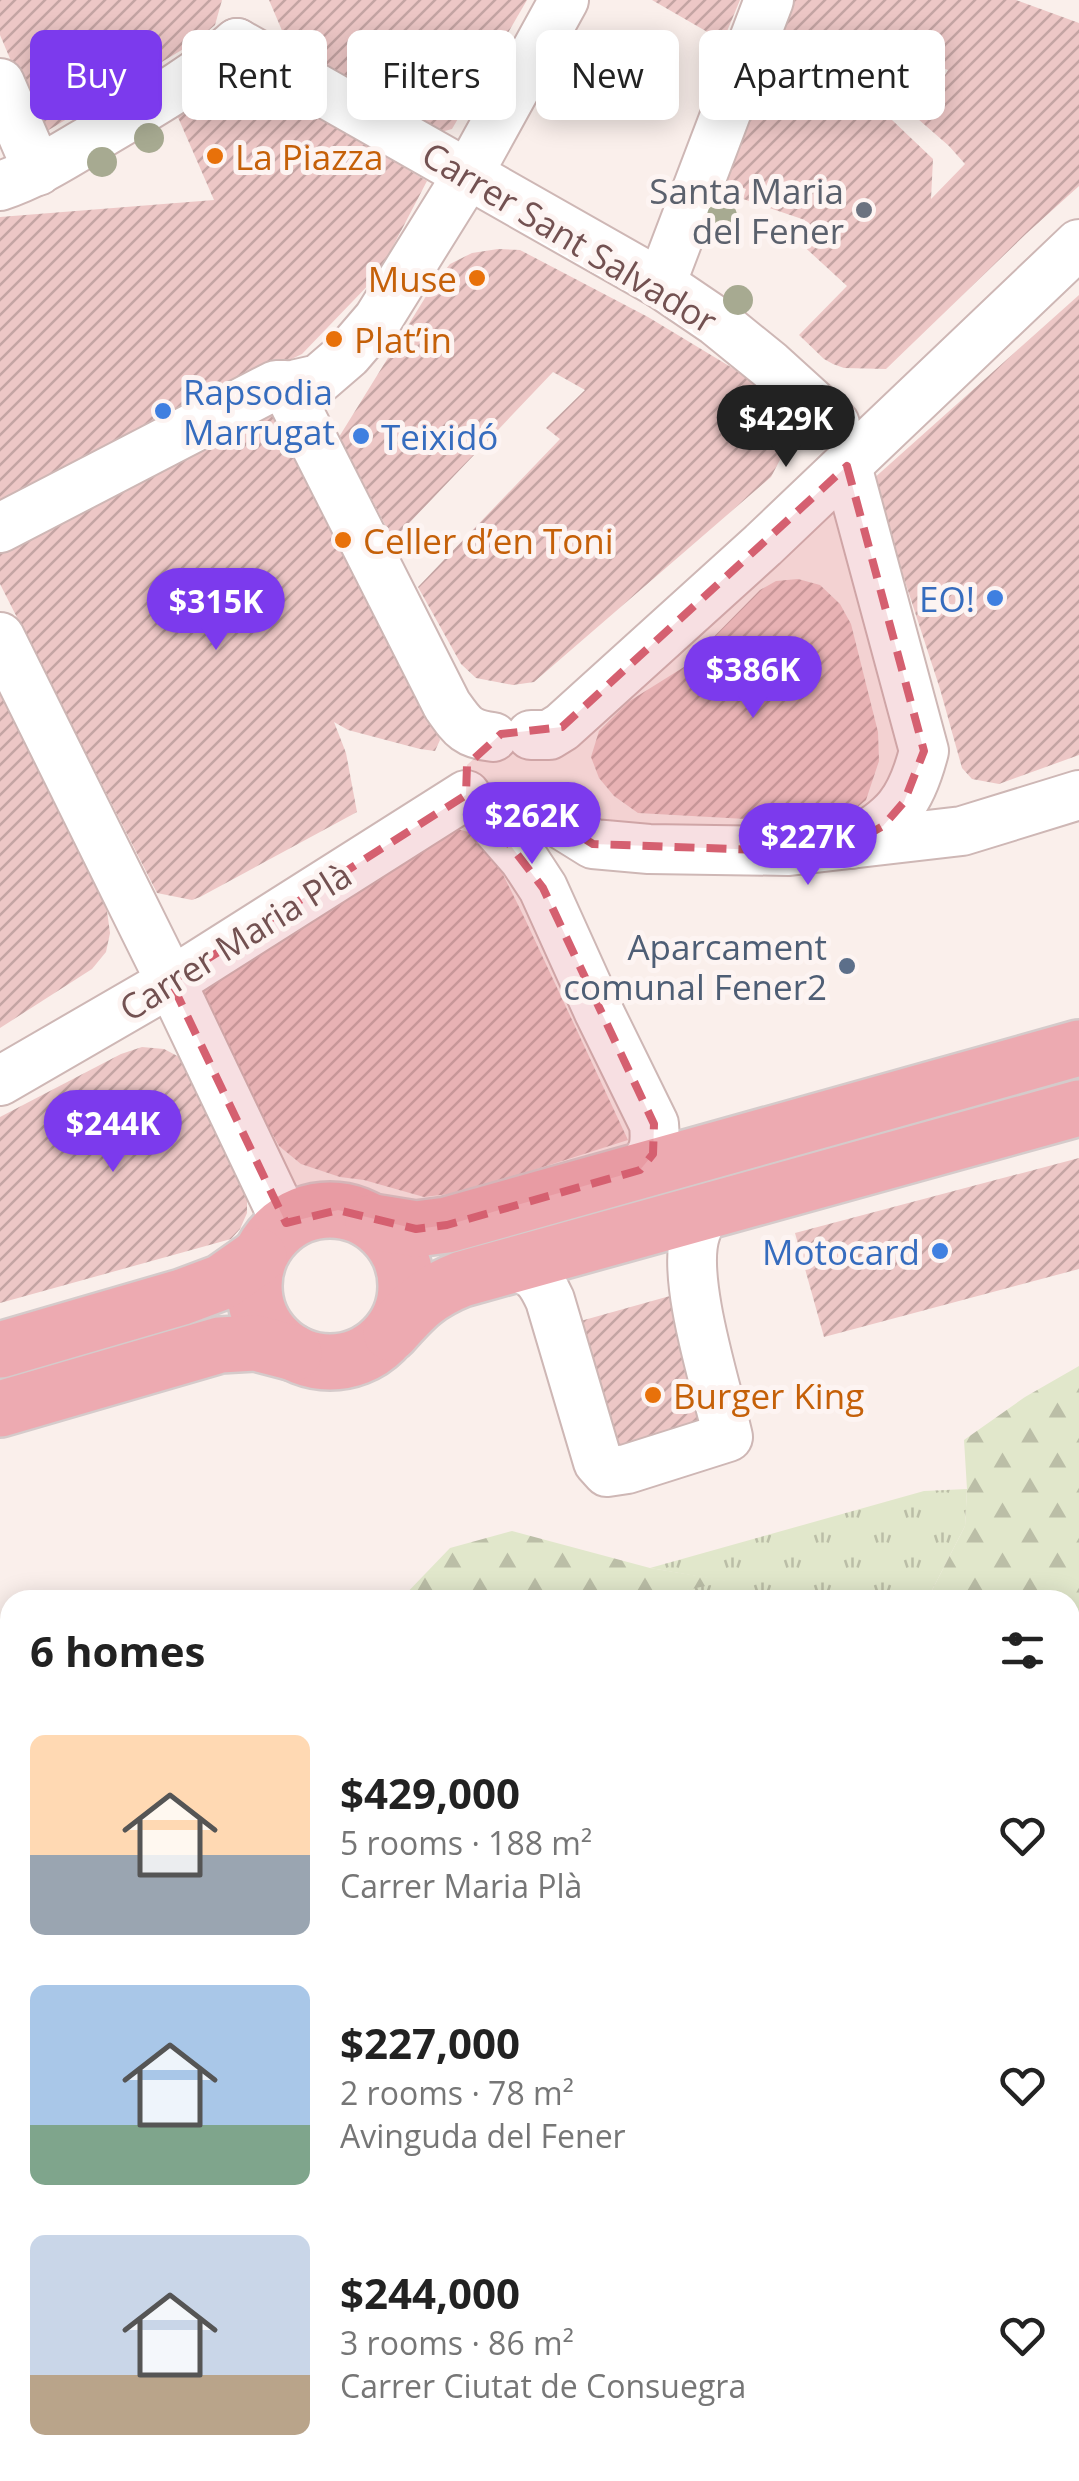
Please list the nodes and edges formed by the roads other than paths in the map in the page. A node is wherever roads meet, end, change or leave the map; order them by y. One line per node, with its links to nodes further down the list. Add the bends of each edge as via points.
1 (564, 0): 5 (street)
2 (769, 0): 8 (street)
3 (240, 21): 5 (street, Carrer Sant Salvador); 6 (street, via 218,60)
4 (0, 82): 6 (street)
5 (468, 176): 8 (street, Carrer Sant Salvador); 9 (street, via 378,319 320,379)
6 (19, 178)
7 (1079, 244): 10 (street)
8 (661, 284): 10 (street, Carrer Sant Salvador, via 730,332)
9 (292, 385): 11 (street, via 276,385); 13 (street, via 447,706 475,735)
10 (841, 445): 13 (street, via 562,727); 17 (street, via 924,751 904,802 882,826)
11 (0, 528)
12 (0, 637): 18 (street)
13 (512, 736): 15 (street, via 475,751 468,764 464,780); 16 (street, via 544,742 561,766 561,795)
14 (1079, 795): 17 (street, via 962,831)
15 (481, 811): 16 (street, via 511,830); 18 (street, Carrer Maria Plà); 22 (street, via 543,888 654,1124 653,1154)
16 (548, 816): 17 (street, via 593,844 789,852)
17 (848, 846)
18 (171, 982): 20 (street, Carrer Maria Plà); 25 (street)
19 (1079, 1048): 22 (highway)
20 (0, 1081)
21 (1079, 1108): 23 (highway)
22 (640, 1170): 24 (highway, via 447,1225 416,1229)
23 (706, 1211): 26 (highway); 26 (street, via 691,1261 728,1437 626,1469 607,1472 598,1462 541,1281 526,1268)
24 (372, 1222): 25 (highway, via 320,1210 302,1214); 27 (highway, via 395,1244 405,1274 404,1304)
25 (272, 1240): 28 (highway, via 222,1282); 29 (highway, via 254,1275 254,1294 267,1328)
26 (507, 1266): 27 (highway, via 435,1289)
27 (390, 1333): 29 (highway, via 362,1356 338,1362)
28 (0, 1350)
29 (294, 1353): 30 (highway, via 256,1343 220,1345)
30 (0, 1409)

